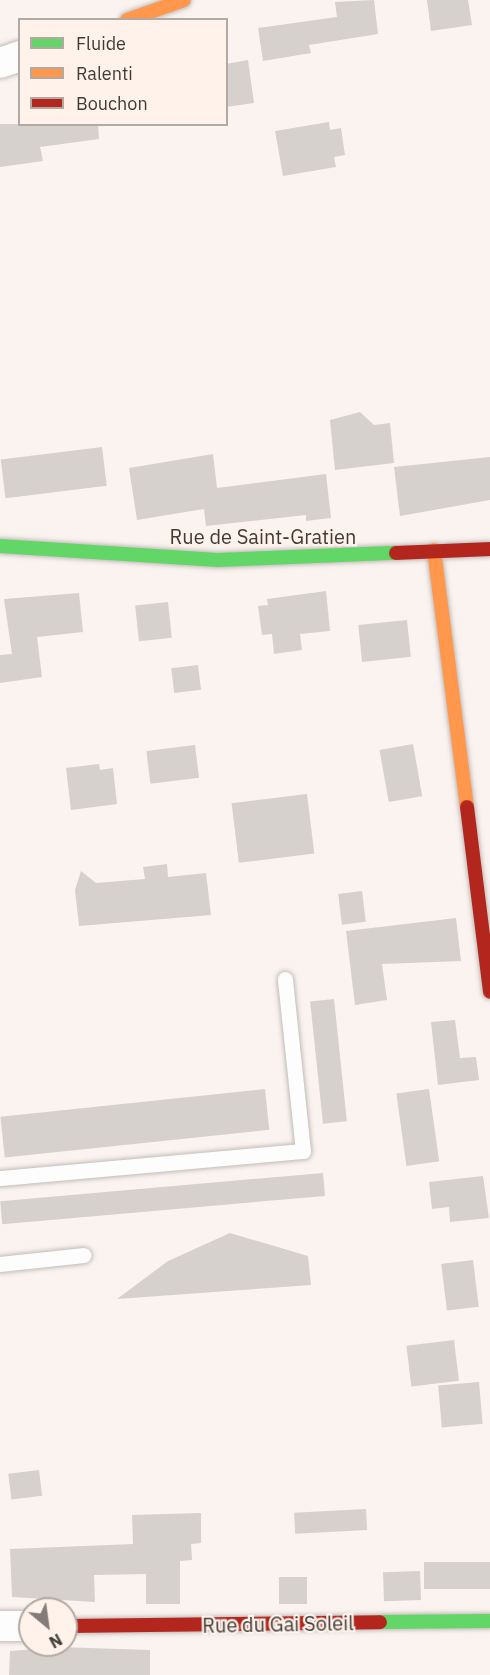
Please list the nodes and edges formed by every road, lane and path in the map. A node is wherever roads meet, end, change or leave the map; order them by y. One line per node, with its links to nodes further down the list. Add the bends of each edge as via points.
1 (184, 0): 2 (street)
2 (133, 18)
3 (18, 57): 4 (street)
4 (0, 63)
5 (0, 546): 7 (street, Rue de Saint-Gratien, via 218,560)
6 (490, 549): 7 (street, Rue de Saint-Gratien)
7 (434, 550): 8 (street)
8 (484, 902): 10 (street)
9 (285, 979): 11 (lane, via 303,1151)
10 (490, 992)
11 (0, 1178)
12 (84, 1255): 13 (lane)
13 (0, 1264)
14 (490, 1621): 17 (street, Rue du Gai Soleil)
15 (0, 1626): 16 (street)
16 (18, 1626)
17 (78, 1626)

